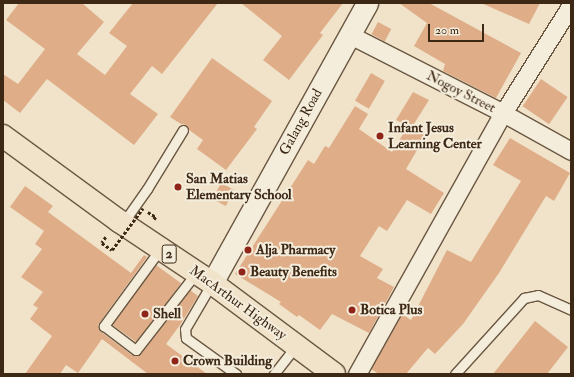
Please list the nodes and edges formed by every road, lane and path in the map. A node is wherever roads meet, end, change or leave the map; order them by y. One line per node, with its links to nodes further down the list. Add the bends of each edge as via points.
1 (367, 3): 3 (street, Galang Road)
2 (571, 5): 4 (street)
3 (350, 35): 4 (street, Nogoy Street); 12 (street, Galang Road)
4 (503, 113): 7 (street, Nogoy Street); 18 (street)
5 (183, 130): 9 (lane)
6 (3, 136): 9 (highway, MacArthur Highway / 2)
7 (571, 151)
8 (143, 208): 10 (path, bridge, via 112,250)
9 (123, 223): 11 (highway, MacArthur Highway / 2)
10 (102, 243)
11 (161, 248): 12 (highway, MacArthur Highway / 2); 12 (lane, via 104,326 136,350)
12 (204, 278): 14 (highway, MacArthur Highway / 2); 16 (lane, via 185,329 186,338)
13 (571, 310): 19 (lane, via 538,295 524,298)
14 (297, 345): 15 (highway, MacArthur Highway / 2); 17 (lane)
15 (330, 373)
16 (236, 374)
17 (274, 374)
18 (357, 374)
19 (455, 374)

